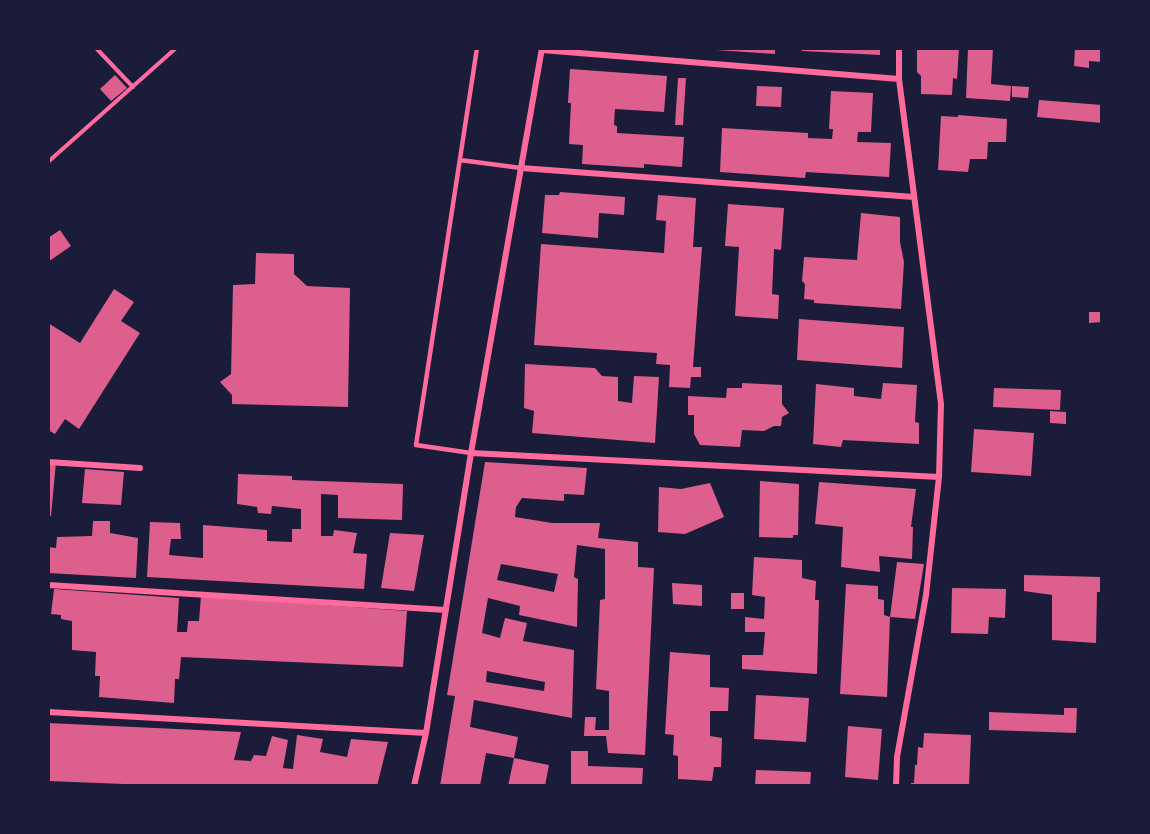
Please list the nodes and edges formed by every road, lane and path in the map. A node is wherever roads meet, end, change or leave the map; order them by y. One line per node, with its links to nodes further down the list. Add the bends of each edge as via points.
1 (96, 48): 7 (path)
2 (176, 48): 7 (path)
3 (477, 48): 8 (lane)
4 (899, 48): 6 (street)
5 (542, 49): 6 (street); 10 (street)
6 (899, 80): 11 (street)
7 (133, 87): 9 (path)
8 (460, 160): 10 (lane); 12 (lane, via 416,445)
9 (48, 162)
10 (521, 168): 11 (street); 12 (street)
11 (914, 197): 15 (street, via 941,404)
12 (471, 453): 15 (street); 17 (street)
13 (48, 462): 14 (street)
14 (140, 468)
15 (939, 477): 21 (street, via 926,595 897,757)
16 (48, 585): 17 (street)
17 (446, 610): 19 (street)
18 (48, 712): 19 (street)
19 (426, 733): 20 (street)
20 (414, 786)
21 (896, 786)

